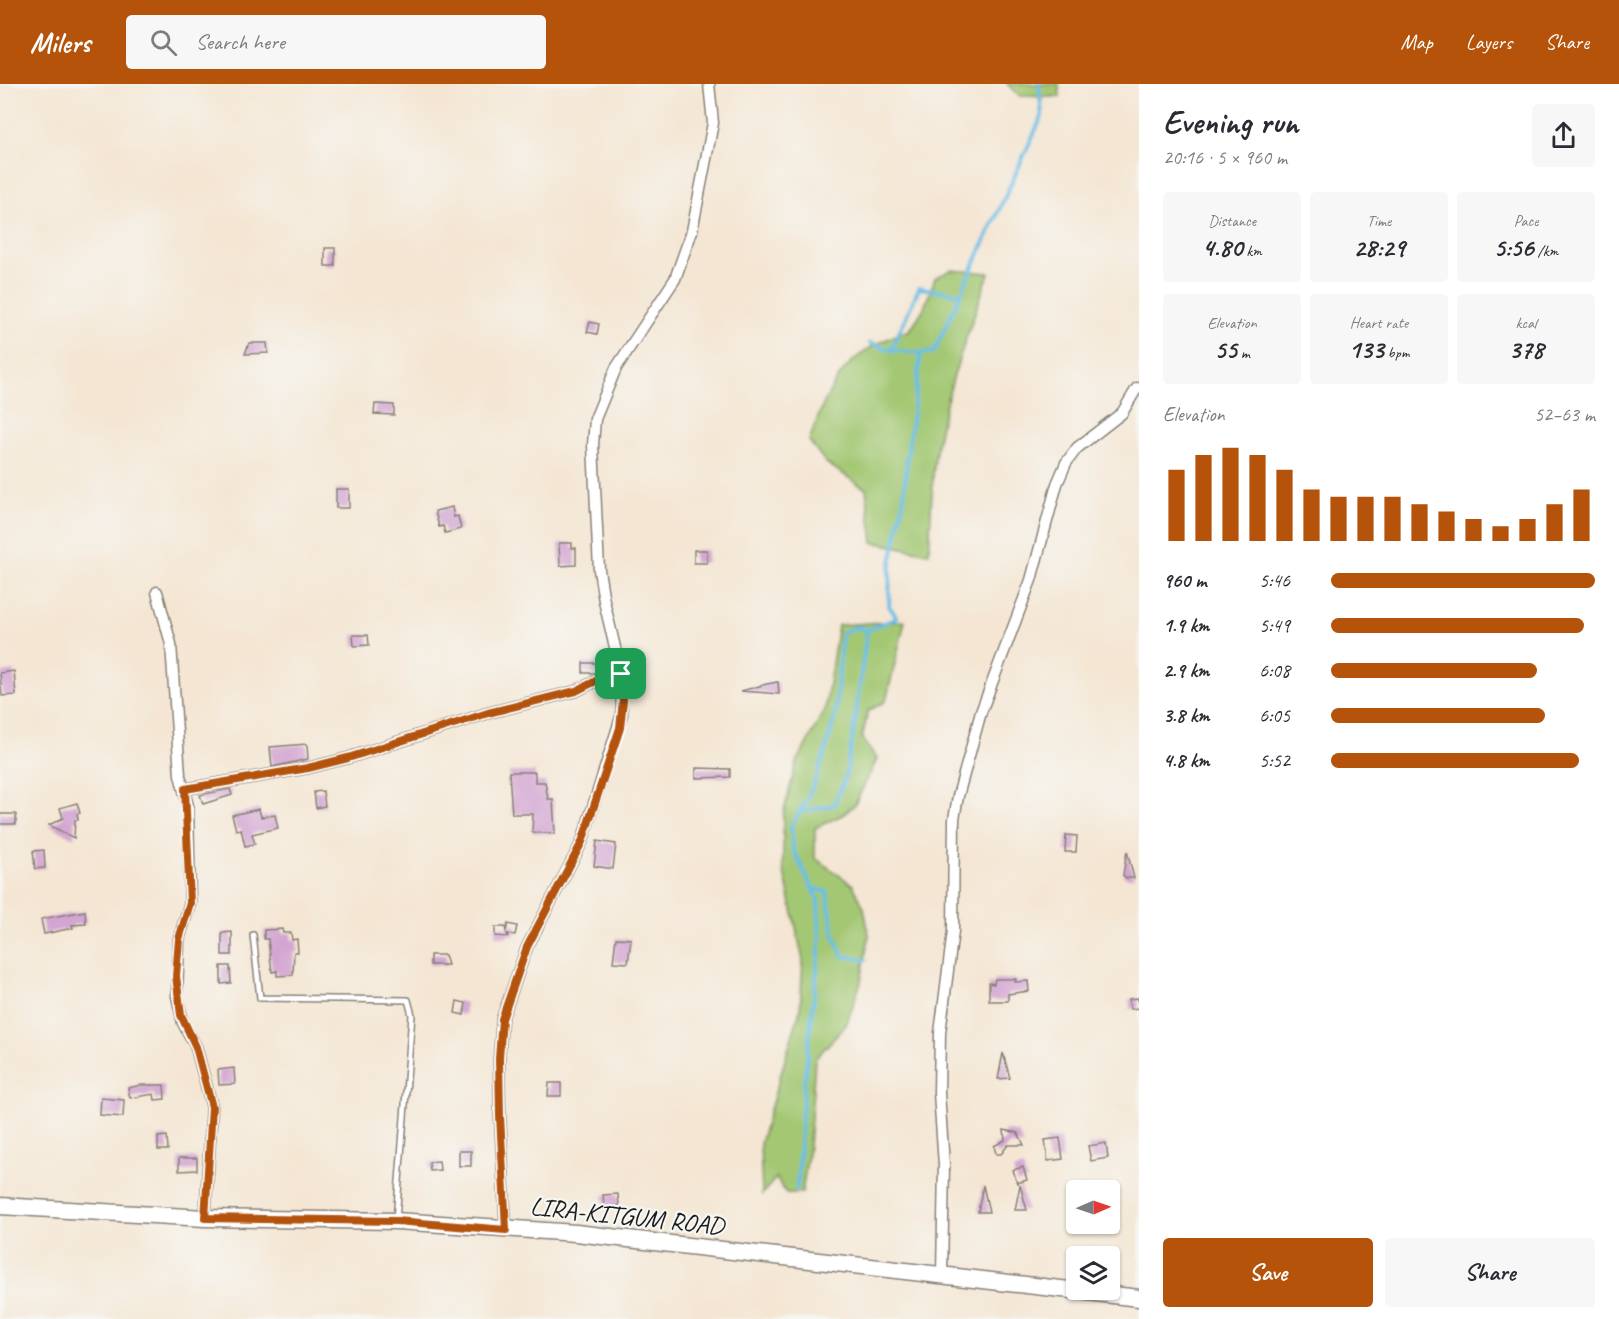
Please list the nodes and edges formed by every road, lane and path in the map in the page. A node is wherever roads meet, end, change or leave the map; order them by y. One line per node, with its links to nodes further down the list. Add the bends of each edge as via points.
1 (709, 84): 4 (street, via 712,123 692,231 667,293 616,368 599,405 593,431 601,587)
2 (1137, 388): 11 (street, via 1124,411 1077,448 1066,463 1031,580 981,712 958,795 954,819 953,931 940,1033)
3 (157, 592): 5 (street, via 171,644 180,775)
4 (621, 674): 5 (street, via 606,676 576,691 488,713 348,758); 10 (street, via 620,728 582,842 527,947 502,1019 500,1116)
5 (185, 789): 8 (street, via 190,903 179,939 176,976 181,1015 196,1047 212,1107)
6 (253, 935): 9 (lane, via 260,998 408,1000 412,1015)
7 (0, 1206): 8 (main road, LIRA-KITGUM ROAD)
8 (205, 1218): 9 (main road, LIRA-KITGUM ROAD)
9 (396, 1221): 10 (main road, LIRA-KITGUM ROAD)
10 (506, 1230): 11 (main road, LIRA-KITGUM ROAD, via 644,1240)
11 (942, 1275): 12 (main road, LIRA-KITGUM ROAD)
12 (1139, 1298)

